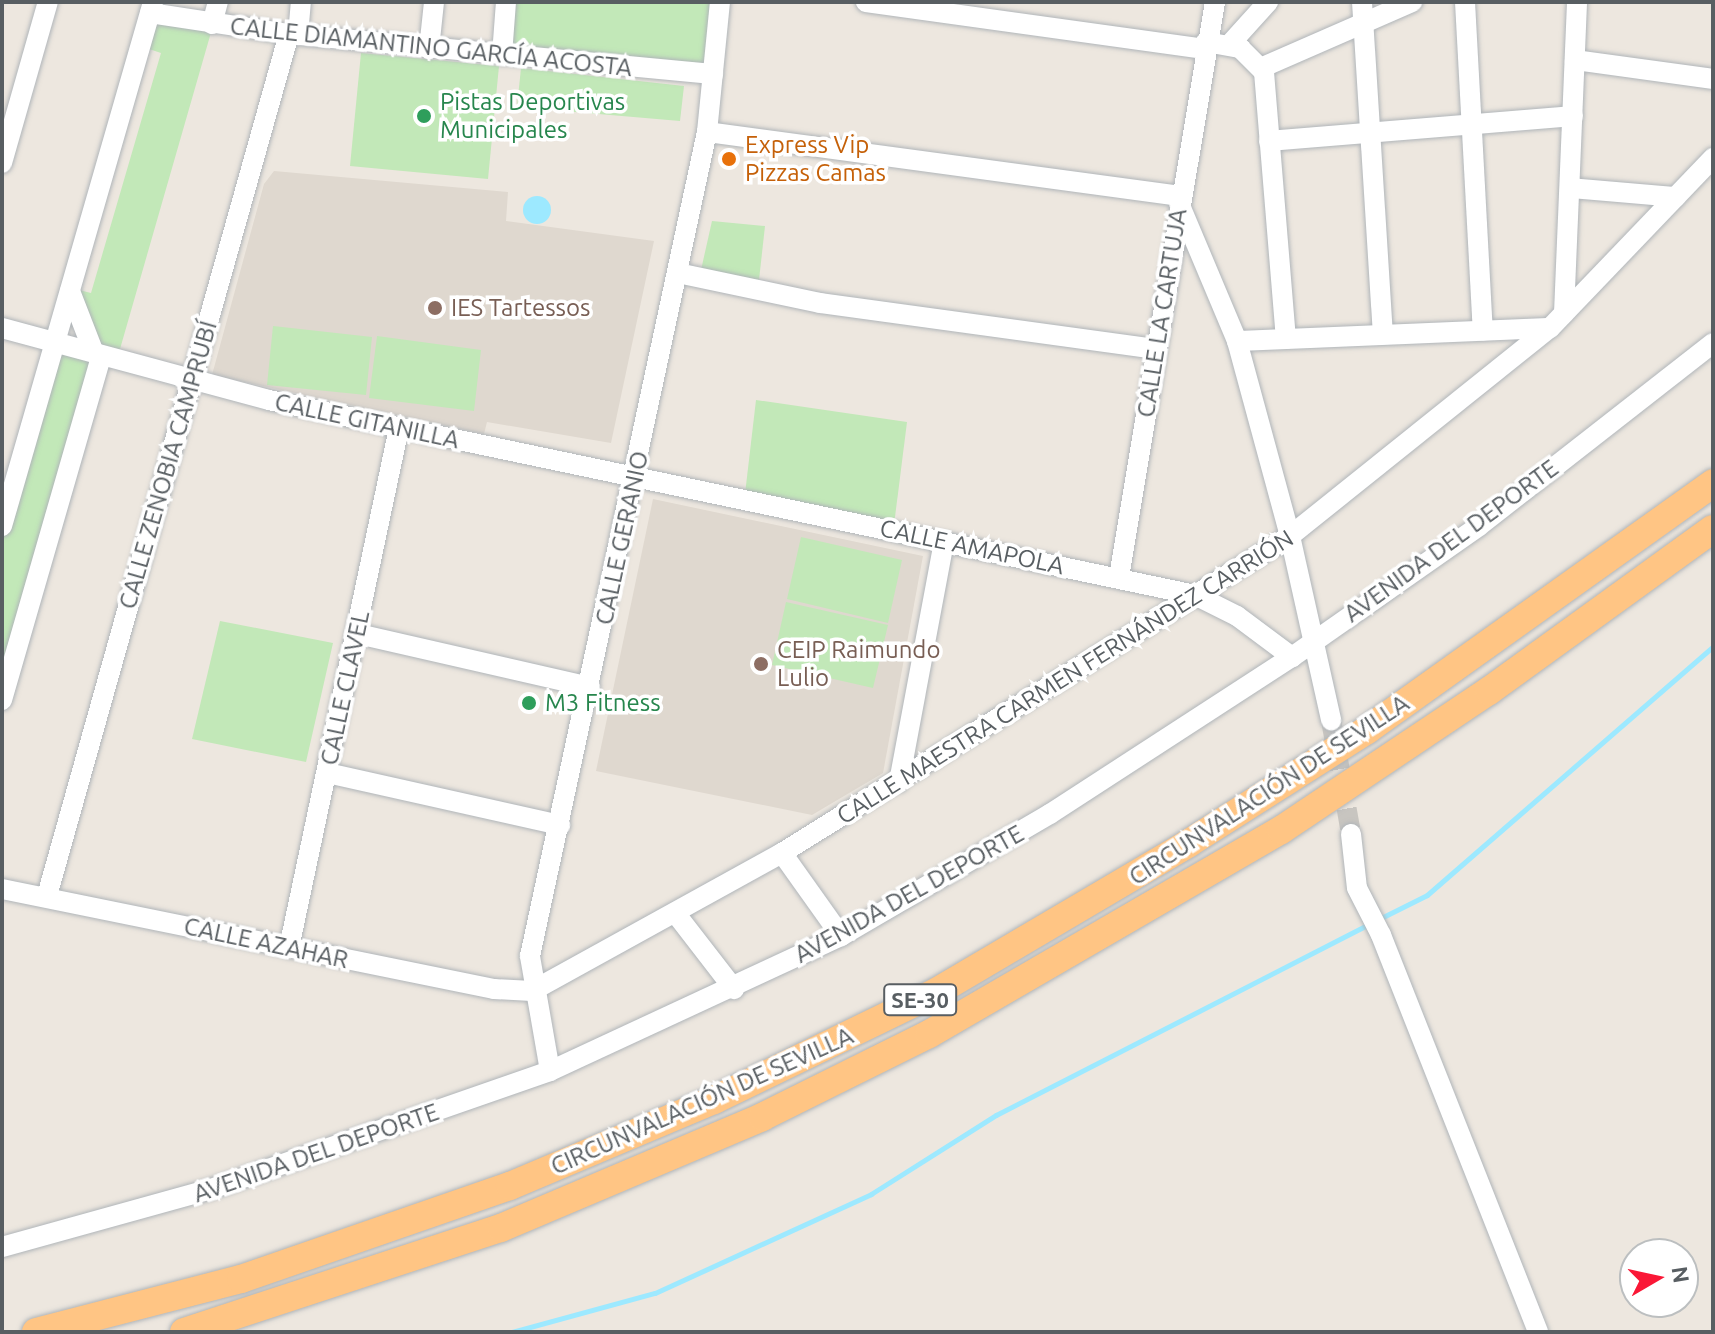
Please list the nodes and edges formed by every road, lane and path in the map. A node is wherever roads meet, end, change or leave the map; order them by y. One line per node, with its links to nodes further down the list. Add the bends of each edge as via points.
1 (48, 2): 32 (street)
2 (218, 2): 16 (street)
3 (301, 2): 17 (street, CALLE ZENOBIA CAMPRUBÍ)
4 (434, 2): 20 (street)
5 (506, 2): 21 (street)
6 (720, 2): 24 (street, CALLE GERANIO)
7 (866, 2): 19 (street)
8 (1215, 2): 19 (street, CALLE LA CARTUJA)
9 (1268, 2): 18 (street)
10 (1362, 2): 15 (street)
11 (1412, 2): 15 (street)
12 (1465, 2): 27 (street)
13 (1577, 2): 22 (street)
14 (152, 7): 16 (street, CALLE DIAMANTINO GARCÍA ACOSTA); 39 (street)
15 (1363, 23): 23 (street); 29 (street)
16 (212, 24): 17 (street, CALLE DIAMANTINO GARCÍA ACOSTA)
17 (293, 35): 20 (street, CALLE DIAMANTINO GARCÍA ACOSTA); 50 (street, CALLE ZENOBIA CAMPRUBÍ)
18 (1230, 44): 19 (street); 23 (street)
19 (1206, 46): 35 (street, CALLE LA CARTUJA)
20 (429, 49): 21 (street, CALLE DIAMANTINO GARCÍA ACOSTA)
21 (502, 55): 24 (street, CALLE DIAMANTINO GARCÍA ACOSTA)
22 (1575, 60): 25 (street); 26 (street)
23 (1263, 67): 30 (street)
24 (713, 74): 28 (street, CALLE GERANIO)
25 (1713, 79)
26 (1573, 116): 27 (street); 33 (street)
27 (1471, 123): 29 (street); 42 (street)
28 (707, 132): 35 (street); 38 (street, CALLE GERANIO)
29 (1371, 132): 30 (street); 43 (street)
30 (1269, 141): 44 (street)
31 (1713, 158): 34 (street, CALLE MAESTRA CARMEN FERNÁNDEZ CARRIÓN)
32 (2, 163)
33 (1570, 188): 34 (street); 40 (street)
34 (1676, 197): 40 (street, CALLE MAESTRA CARMEN FERNÁNDEZ CARRIÓN)
35 (1180, 200): 36 (street); 37 (street, CALLE LA CARTUJA)
36 (1199, 249): 37 (street, via 1181,243); 45 (street)
37 (1170, 251): 48 (street, CALLE LA CARTUJA)
38 (678, 273): 48 (street, via 820,303); 52 (street, CALLE GERANIO)
39 (70, 287): 46 (street); 49 (street, via 74,316)
40 (1557, 321): 42 (street); 56 (street, CALLE MAESTRA CARMEN FERNÁNDEZ CARRIÓN)
41 (2, 328): 46 (street, CALLE GITANILLA)
42 (1483, 331): 43 (street)
43 (1383, 334): 44 (street)
44 (1286, 339): 45 (street)
45 (1237, 341): 56 (street)
46 (54, 342): 49 (street, CALLE GITANILLA); 54 (street)
47 (1713, 343): 61 (street, AVENIDA DEL DEPORTE, via 1479,526)
48 (1156, 349): 58 (street, CALLE LA CARTUJA)
49 (97, 355): 50 (street, CALLE GITANILLA); 64 (street)
50 (192, 382): 51 (street, CALLE GITANILLA); 72 (street, CALLE ZENOBIA CAMPRUBÍ)
51 (399, 428): 52 (street, CALLE GITANILLA); 60 (street, CALLE CLAVEL)
52 (635, 477): 57 (street, CALLE AMAPOLA); 63 (street, CALLE GERANIO)
53 (1713, 483): 80 (highway, CIRCUNVALACIÓN DE SEVILLA / SE-30, via 1341,747 938,991 714,1100 496,1192 241,1279)
54 (2, 526)
55 (1713, 529): 81 (highway, CIRCUNVALACIÓN DE SEVILLA / SE-30, via 1489,691 1281,830 929,1034 762,1117 501,1228)
56 (1290, 536): 59 (street, CALLE MAESTRA CARMEN FERNÁNDEZ CARRIÓN); 61 (street)
57 (944, 542): 58 (street, CALLE AMAPOLA); 67 (street)
58 (1119, 577): 59 (street, CALLE AMAPOLA)
59 (1195, 595): 62 (street, CALLE AMAPOLA, via 1237,616); 67 (street, CALLE MAESTRA CARMEN FERNÁNDEZ CARRIÓN)
60 (358, 634): 63 (street); 66 (street, CALLE CLAVEL)
61 (1315, 640): 62 (street, AVENIDA DEL DEPORTE); 65 (street)
62 (1292, 657): 74 (street, AVENIDA DEL DEPORTE, via 1050,814)
63 (590, 687): 68 (street, CALLE GERANIO)
64 (2, 700)
65 (1331, 720)
66 (327, 773): 68 (street); 75 (street, CALLE CLAVEL)
67 (899, 782): 70 (street, CALLE MAESTRA CARMEN FERNÁNDEZ CARRIÓN)
68 (560, 825): 77 (street, CALLE GERANIO, via 530,956)
69 (1351, 834): 82 (street, via 1357,888 1381,935)
70 (782, 853): 73 (street, CALLE MAESTRA CARMEN FERNÁNDEZ CARRIÓN); 74 (street)
71 (2, 889): 72 (street, CALLE AZAHAR)
72 (47, 896): 75 (street, CALLE AZAHAR)
73 (676, 914): 76 (street); 77 (street, CALLE MAESTRA CARMEN FERNÁNDEZ CARRIÓN)
74 (841, 936): 76 (street, AVENIDA DEL DEPORTE)
75 (289, 948): 77 (street, CALLE AZAHAR, via 494,989)
76 (734, 989): 78 (street, AVENIDA DEL DEPORTE)
77 (532, 991): 78 (street, CALLE GERANIO)
78 (550, 1071): 79 (street, AVENIDA DEL DEPORTE, via 257,1175)
79 (2, 1247)
80 (36, 1332)
81 (184, 1332)
82 (1538, 1332)

